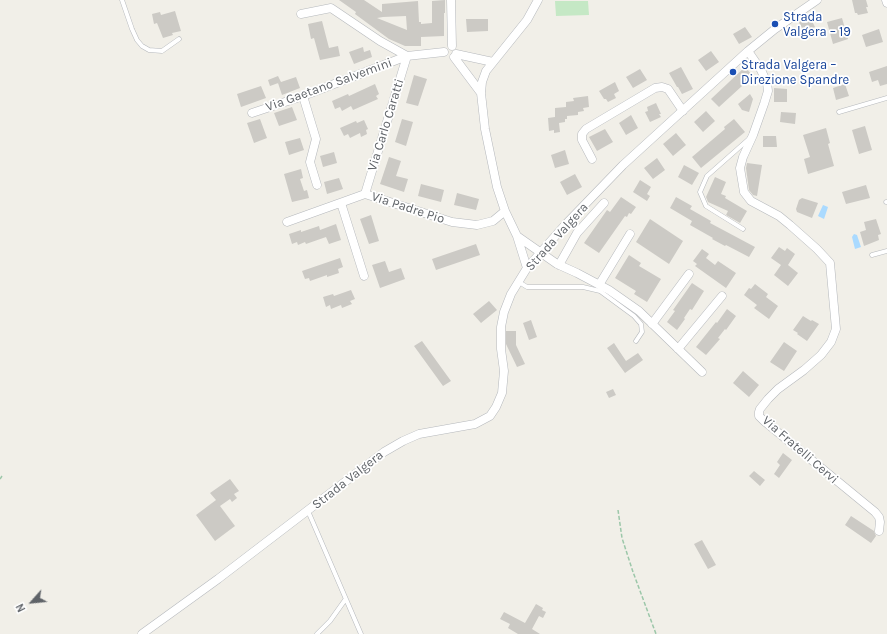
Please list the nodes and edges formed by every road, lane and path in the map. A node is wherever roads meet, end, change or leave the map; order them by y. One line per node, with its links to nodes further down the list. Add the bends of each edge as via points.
1 (122, 0): 6 (lane, via 132,29 142,46 149,50 162,51)
2 (451, 0): 8 (street)
3 (538, 0): 10 (street, via 526,20)
4 (817, 0): 7 (street, Strada Valgera)
5 (301, 14): 9 (street, via 331,8)
6 (179, 39)
7 (748, 51): 14 (street, Strada Valgera); 17 (street, Via Fratelli Cervi, via 761,70 768,91)
8 (454, 52): 9 (street, Via Gaetano Salvemini, via 450,58 444,52); 10 (street); 11 (street)
9 (407, 56): 12 (street, Via Gaetano Salvemini); 20 (street, Via Carlo Caratti)
10 (493, 62): 11 (street, via 486,71)
11 (481, 93): 23 (street, via 485,129 497,187)
12 (303, 96): 16 (street, Via Gaetano Salvemini); 19 (street, via 316,139 310,162)
13 (887, 98): 15 (lane)
14 (683, 111): 18 (street, via 668,89 655,88 586,129 582,134 582,140); 29 (street, Strada Valgera, via 623,165)
15 (839, 112)
16 (252, 113)
17 (753, 135): 25 (lane, via 707,176 700,192 706,206); 46 (street, Via Fratelli Cervi, via 740,168 744,192 751,201 790,225 830,263 836,329 832,342 821,355 778,389 760,409 759,416 874,512 879,517)
18 (592, 159)
19 (317, 185)
20 (365, 194): 21 (street, Via Padre Pio); 23 (street, Via Padre Pio, via 452,222 477,225 493,221)
21 (341, 203): 24 (street, Via Padre Pio); 34 (street)
22 (604, 203): 31 (street, via 577,233)
23 (505, 211): 27 (street)
24 (287, 222)
25 (743, 229)
26 (630, 234): 36 (street)
27 (517, 236): 29 (street); 32 (street)
28 (887, 251): 30 (lane)
29 (540, 253): 31 (street); 32 (street, Strada Valgera)
30 (872, 255)
31 (559, 265): 36 (street)
32 (527, 268): 35 (street, Strada Valgera)
33 (689, 274): 38 (street)
34 (364, 276)
35 (519, 282): 39 (lane, via 527,287 583,287 600,291 641,324 642,332); 45 (street, Strada Valgera, via 504,312 501,327 504,371 502,393 490,416 475,424 419,434 403,441 384,452)
36 (599, 285): 38 (street, via 639,311)
37 (722, 296): 40 (street)
38 (652, 324): 40 (street)
39 (636, 341)
40 (678, 349): 41 (street)
41 (702, 372)
42 (2, 476): 43 (path)
43 (0, 479)
44 (618, 510): 51 (path, via 622,538 632,572)
45 (308, 511): 47 (lane); 48 (street, Strada Valgera)
46 (879, 531)
47 (345, 600): 49 (lane); 50 (lane)
48 (142, 634)
49 (317, 634)
50 (361, 634)
51 (656, 634)

